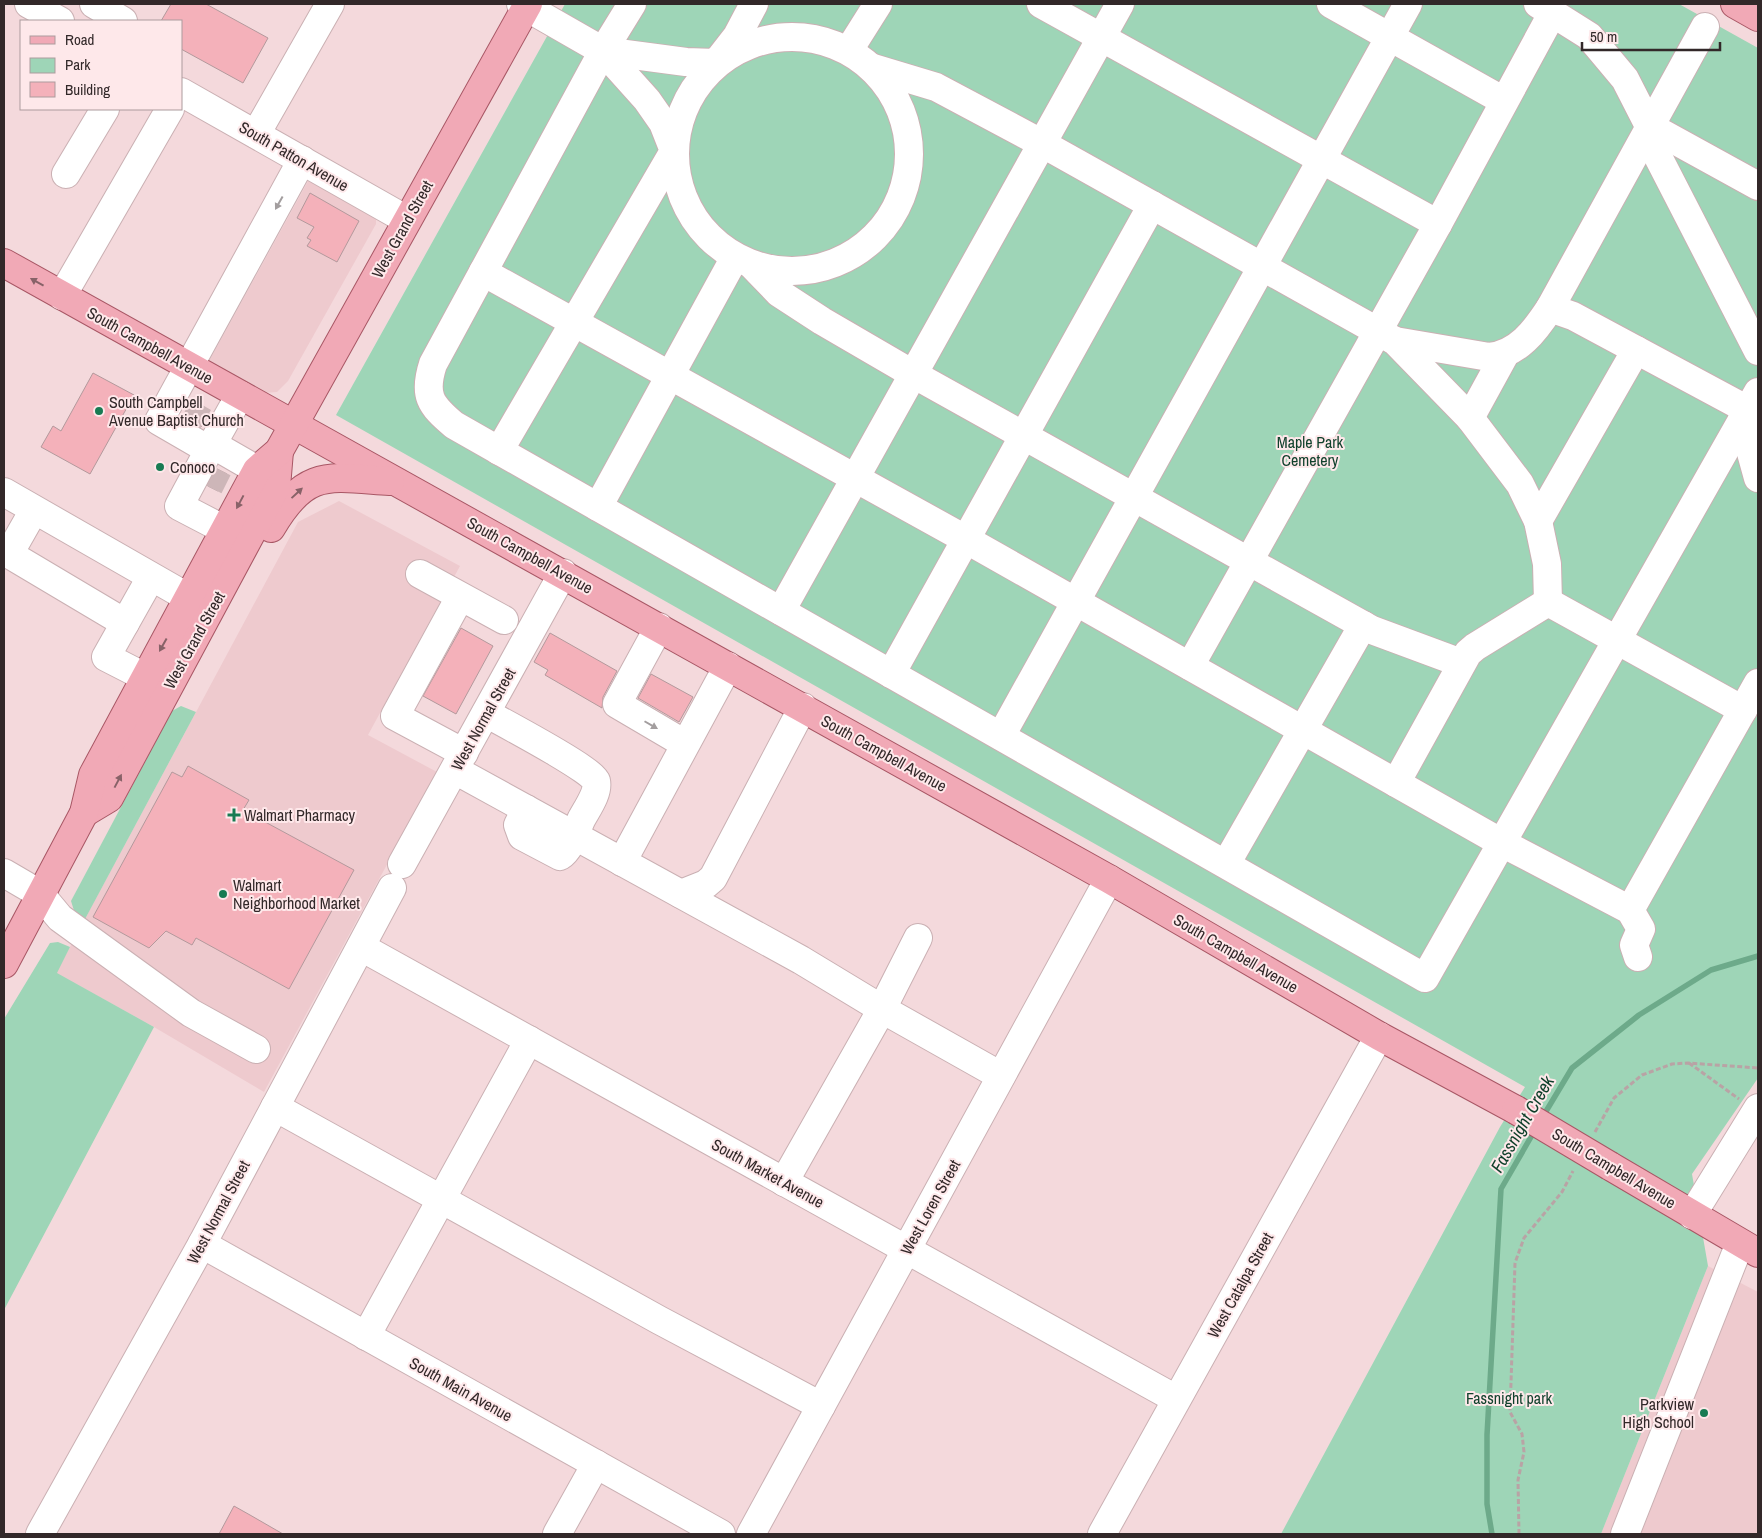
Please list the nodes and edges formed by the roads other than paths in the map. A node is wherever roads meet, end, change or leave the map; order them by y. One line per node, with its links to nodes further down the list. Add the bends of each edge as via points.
1 (32, 4): 16 (street)
2 (94, 4): 17 (street)
3 (140, 4): 18 (street)
4 (330, 4): 31 (street)
5 (632, 4): 23 (street)
6 (754, 4): 24 (street, via 737,36)
7 (878, 4): 22 (street)
8 (1041, 4): 20 (street)
9 (1120, 4): 20 (street)
10 (1331, 4): 21 (street)
11 (1408, 4): 21 (street)
12 (1735, 4): 15 (main road)
13 (525, 5): 23 (street); 39 (main road, West Grand Street)
14 (1545, 8): 27 (street); 30 (street, via 1588,36 1601,50 1625,79)
15 (1758, 17)
16 (58, 20)
17 (121, 20)
18 (130, 20)
19 (1705, 27): 30 (street)
20 (1102, 37): 32 (street); 35 (street)
21 (1390, 37): 27 (street); 35 (street)
22 (849, 50): 24 (street, via 804,37 767,38 740,48); 25 (street)
23 (603, 51): 24 (street); 33 (street, via 647,100 663,123); 44 (street)
24 (716, 63): 33 (street, via 692,92 683,109)
25 (873, 68): 32 (street, via 936,87); 41 (street, via 894,94 906,125 909,159 903,192 887,222 864,246 835,263 802,271 769,270)
26 (182, 93): 31 (street, South Patton Avenue)
27 (1504, 101): 40 (street)
28 (104, 110): 36 (street)
29 (169, 110): 45 (street)
30 (1649, 126): 37 (street); 46 (street); 50 (street, via 1653,147)
31 (256, 134): 34 (street, South Patton Avenue)
32 (1043, 144): 38 (street); 53 (street)
33 (674, 151): 41 (street, via 678,183 690,213 710,238); 47 (street)
34 (302, 160): 39 (street, South Patton Avenue); 52 (street, one-way to 52)
35 (1321, 161): 40 (street); 43 (street)
36 (66, 174)
37 (1758, 186)
38 (1152, 205): 43 (street); 59 (street)
39 (407, 220): 58 (main road, West Grand Street)
40 (1438, 224): 48 (street)
41 (744, 261): 53 (street, via 779,293); 54 (street)
42 (4, 263): 45 (main road, South Campbell Avenue, one-way to 42)
43 (1262, 267): 48 (street); 68 (street)
44 (483, 272): 47 (street); 62 (street, via 433,364 427,389 434,407 441,414)
45 (62, 296): 52 (main road, South Campbell Avenue)
46 (1550, 308): 49 (street, via 1573,316); 51 (street, via 1524,342)
47 (574, 322): 54 (street); 62 (street)
48 (1386, 336): 51 (street, via 1489,357); 57 (street); 75 (street)
49 (1636, 350): 56 (street); 72 (street)
50 (1758, 351)
51 (1504, 356): 57 (street)
52 (190, 367): 55 (main road, South Campbell Avenue); 60 (street)
53 (913, 374): 59 (street); 64 (street)
54 (670, 376): 64 (street); 69 (street)
55 (240, 395): 58 (main road, South Campbell Avenue); 60 (street)
56 (1749, 408): 65 (street); 89 (street)
57 (1470, 418): 72 (street, via 1520,484)
58 (294, 425): 61 (main road, West Grand Street); 66 (main road, South Campbell Avenue)
59 (1024, 436): 68 (street); 74 (street)
60 (206, 441): 63 (street); 71 (street); 71 (street, via 179,506)
61 (279, 451): 63 (main road, West Grand Street); 79 (main road, West Grand Street, via 276,487)
62 (499, 451): 69 (street)
63 (257, 470): 73 (main road, West Grand Street, one-way to 73)
64 (854, 477): 74 (street); 84 (street)
65 (1758, 478)
66 (397, 481): 76 (main road, South Campbell Avenue); 79 (main road, one-way to 66, via 247,570 285,504 307,484 335,478)
67 (4, 492): 70 (street)
68 (1134, 497): 75 (street); 82 (street)
69 (598, 507): 84 (street)
70 (34, 510): 78 (street); 86 (street, via 9,554)
71 (195, 514): 73 (street)
72 (1538, 521): 83 (street, via 1547,564)
73 (225, 530): 81 (main road, West Grand Street)
74 (967, 540): 82 (street); 93 (street)
75 (1248, 561): 87 (street); 92 (street)
76 (563, 573): 88 (main road, South Campbell Avenue); 98 (street, West Normal Street)
77 (420, 574): 80 (street)
78 (151, 576): 81 (street); 86 (street)
79 (225, 584): 104 (main road, West Grand Street, one-way to 79, via 109,798)
80 (460, 597): 85 (street); 102 (street, via 395,716)
81 (189, 598): 94 (main road, West Grand Street, one-way to 94)
82 (1075, 601): 92 (street); 100 (street)
83 (1548, 602): 89 (street); 90 (street, via 1475,647)
84 (781, 611): 93 (street)
85 (504, 620)
86 (125, 623): 94 (street, via 106,657)
87 (1364, 625): 90 (street); 99 (street)
88 (659, 627): 91 (main road, South Campbell Avenue); 101 (street, one-way to 101, via 617,704)
89 (1617, 641): 97 (street); 106 (street)
90 (1461, 663): 103 (street)
91 (728, 666): 96 (main road, South Campbell Avenue); 101 (street)
92 (1190, 666): 99 (street)
93 (891, 674): 100 (street)
94 (145, 677): 104 (main road, West Grand Street, via 93,775)
95 (1758, 683): 97 (street)
96 (803, 707): 110 (main road, South Campbell Avenue); 112 (street, via 713,878)
97 (1743, 710): 113 (street)
98 (486, 713): 102 (street, West Normal Street); 105 (street, via 574,763 594,778 596,790)
99 (1303, 730): 103 (street); 108 (street)
100 (1001, 736): 108 (street)
101 (686, 744): 107 (street)
102 (459, 761): 105 (street, via 526,809); 115 (street, West Normal Street)
103 (1396, 783): 106 (street)
104 (84, 813): 111 (main road, West Grand Street)
105 (574, 835): 107 (street)
106 (1502, 843): 108 (street, via 1425,978); 113 (street)
107 (622, 862): 112 (street)
108 (1226, 864)
109 (4, 873): 111 (street)
110 (1109, 879): 119 (main road, South Campbell Avenue); 122 (street, West Loren Street)
111 (40, 894): 117 (main road, West Grand Street); 121 (street, via 60,918 191,1013)
112 (681, 894): 118 (street)
113 (1630, 910): 116 (street, via 1641,929 1634,946)
114 (918, 938): 118 (street)
115 (361, 947): 120 (street, South Market Avenue); 123 (street, West Normal Street)
116 (1638, 958)
117 (4, 964)
118 (882, 1009): 122 (street); 125 (street)
119 (1379, 1036): 127 (main road, South Campbell Avenue, bridge, via 1516,1110); 132 (street, West Catalpa Street)
120 (529, 1040): 125 (street, South Market Avenue); 126 (street)
121 (256, 1049)
122 (1001, 1076): 130 (street, West Loren Street)
123 (275, 1107): 126 (street); 128 (street, West Normal Street)
124 (1757, 1110): 127 (street)
125 (784, 1182): 130 (street, South Market Avenue)
126 (441, 1199): 131 (street); 133 (street)
127 (1692, 1214): 129 (main road, South Campbell Avenue)
128 (202, 1244): 131 (street, South Main Avenue); 135 (street, West Normal Street)
129 (1749, 1248): 140 (street)
130 (907, 1250): 132 (street, South Market Avenue); 133 (street, West Loren Street)
131 (366, 1336): 134 (street, South Main Avenue)
132 (1176, 1399): 139 (street, West Catalpa Street)
133 (821, 1406): 138 (street, West Loren Street)
134 (596, 1464): 136 (street); 137 (street, South Main Avenue)
135 (40, 1534)
136 (557, 1534)
137 (722, 1534)
138 (751, 1534)
139 (1102, 1534)
140 (1625, 1534)

